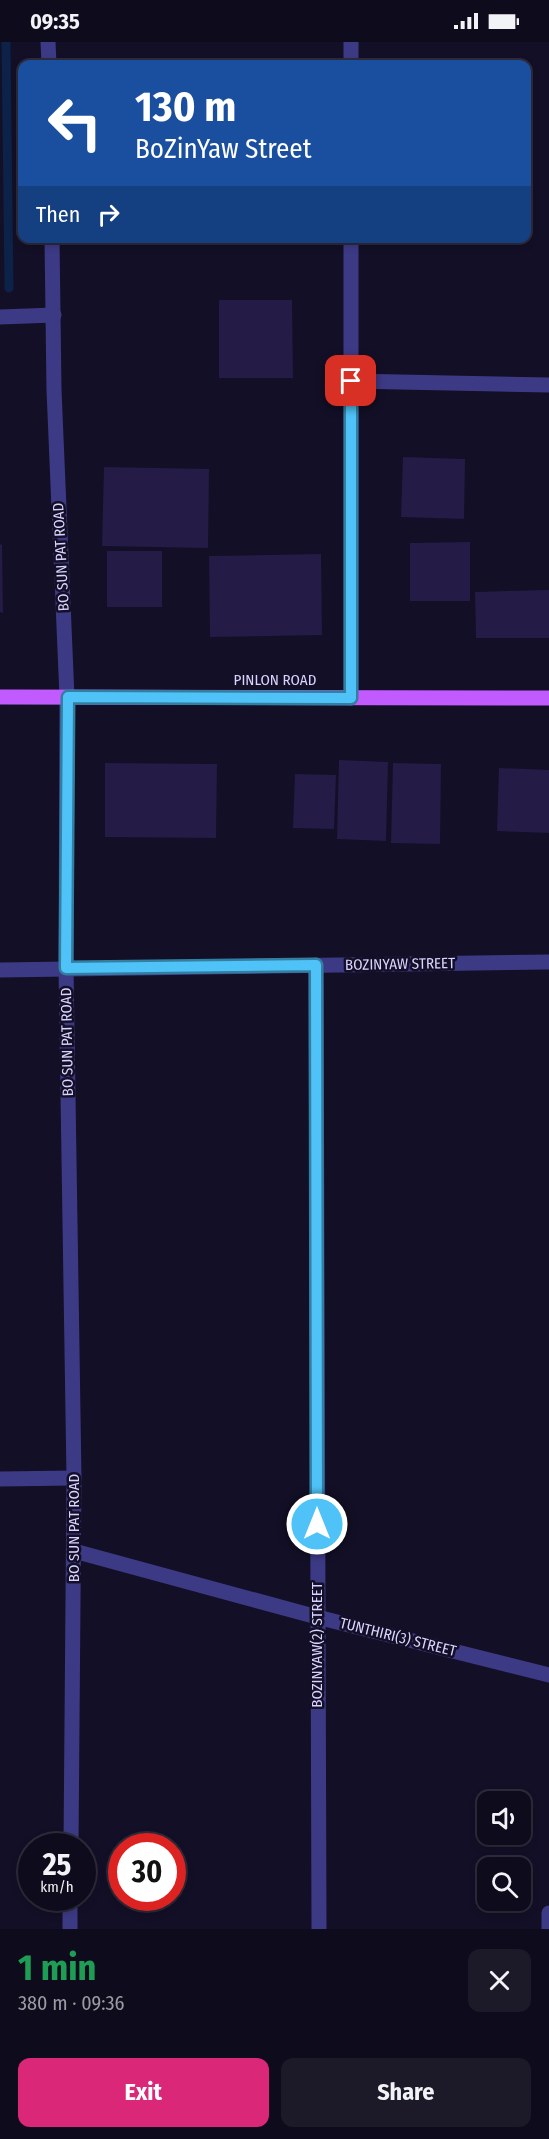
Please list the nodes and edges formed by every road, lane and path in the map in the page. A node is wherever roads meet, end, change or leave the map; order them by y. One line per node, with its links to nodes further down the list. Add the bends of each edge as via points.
1 (48, 42): 3 (street)
2 (351, 42): 4 (street)
3 (49, 60)
4 (351, 60)
5 (52, 243): 7 (street, BO SUN PAT ROAD)
6 (351, 243): 9 (street)
7 (54, 315): 8 (street); 12 (street, BO SUN PAT ROAD)
8 (0, 317)
9 (351, 381): 10 (street); 13 (street)
10 (549, 385)
11 (0, 697): 12 (main road, PINLON ROAD)
12 (68, 697): 13 (main road, PINLON ROAD); 17 (street, BO SUN PAT ROAD)
13 (351, 698): 14 (main road, PINLON ROAD)
14 (549, 698)
15 (549, 962): 16 (street, BOZINYAW STREET)
16 (316, 965): 17 (street, BOZINYAW STREET); 22 (street, BOZINYAW(2) STREET)
17 (66, 968): 18 (street, BOZINYAW STREET); 19 (street, BO SUN PAT ROAD)
18 (0, 970)
19 (74, 1478): 20 (street); 21 (street, BO SUN PAT ROAD)
20 (0, 1479)
21 (74, 1551): 22 (street, TUNTHIRI(3) STREET); 24 (street, BO SUN PAT ROAD)
22 (317, 1617): 23 (street, TUNTHIRI(3) STREET); 28 (street, BOZINYAW(2) STREET)
23 (549, 1674)
24 (71, 1833)
25 (70, 1911): 27 (street)
26 (549, 1913): 29 (street)
27 (70, 1929)
28 (319, 1929)
29 (549, 1929)

